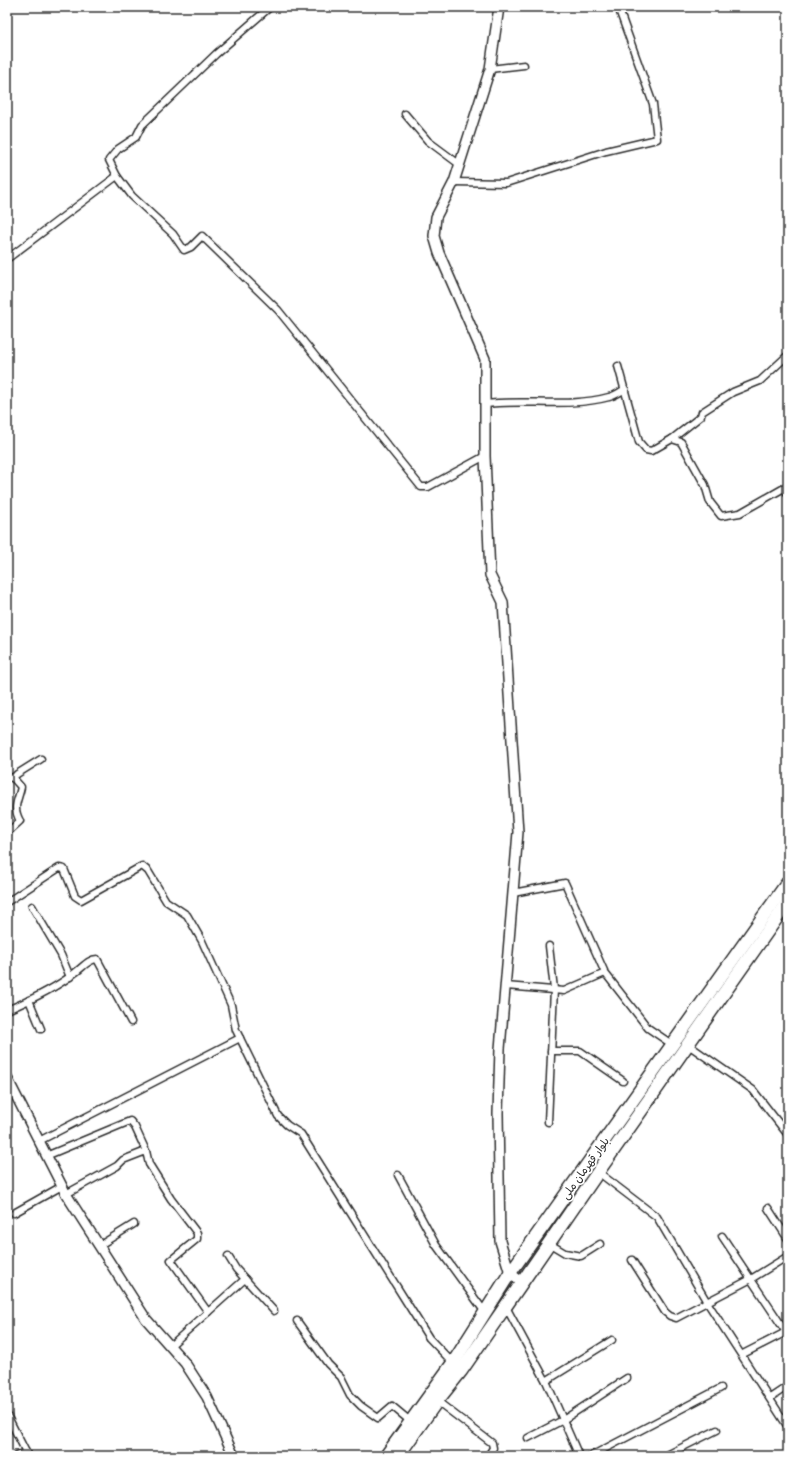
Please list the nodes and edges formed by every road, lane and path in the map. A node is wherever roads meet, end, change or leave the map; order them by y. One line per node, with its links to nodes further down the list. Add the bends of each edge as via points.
1 (270, 7): 8 (street, via 216,54 142,125 136,137 118,149 109,160)
2 (498, 7): 5 (street)
3 (618, 7): 9 (street, via 653,104 657,139 606,151 506,183)
4 (524, 65): 5 (street)
5 (490, 69): 7 (street)
6 (405, 114): 7 (street, via 428,141)
7 (459, 164): 9 (street)
8 (117, 176): 10 (street); 16 (street, via 132,196 173,234 184,250 202,236 278,310 421,487 428,487)
9 (454, 182): 14 (street, via 436,217 434,236 485,359)
10 (7, 259)
11 (788, 355): 15 (street, via 760,381 733,392 702,412 701,416)
12 (618, 366): 13 (street)
13 (625, 389): 14 (street, via 608,398 558,404); 15 (street, via 639,442 646,450 651,451)
14 (485, 404): 16 (street)
15 (672, 439): 17 (street, via 684,446 705,485 710,502 721,516 740,513 784,488)
16 (485, 456): 22 (street, via 490,575 503,602 518,832)
17 (788, 494)
18 (41, 758): 19 (street)
19 (10, 778): 20 (street, via 22,787 15,807 20,821)
20 (7, 833)
21 (788, 882): 25 (highway, بلوار قهرمان ملی)
22 (513, 893): 27 (street, via 565,883); 29 (street)
23 (7, 902): 35 (street, via 59,868 64,869 75,896 81,900 142,866 148,871 166,901 187,915 231,1004)
24 (32, 906): 28 (street, via 61,954)
25 (784, 906): 36 (highway, بلوار قهرمان ملی)
26 (549, 946): 30 (street)
27 (605, 973): 30 (street, via 564,991); 36 (street, via 648,1028)
28 (70, 977): 31 (street); 33 (street, via 92,959 98,959)
29 (506, 986): 30 (street); 59 (street, via 498,1113 500,1240)
30 (554, 989): 37 (street)
31 (29, 1000): 32 (street); 34 (street)
32 (7, 1010)
33 (131, 1022)
34 (41, 1029)
35 (240, 1038): 42 (street); 73 (street, via 278,1116 302,1134 429,1338)
36 (680, 1043): 41 (street, via 753,1090); 45 (highway, بلوار قهرمان ملی); 59 (highway, بلوار قهرمان ملی)
37 (551, 1051): 39 (street, via 580,1051); 40 (street)
38 (7, 1078): 42 (street)
39 (624, 1081)
40 (548, 1122)
41 (788, 1135)
42 (39, 1141): 44 (street)
43 (146, 1150): 44 (street, via 130,1121); 47 (street); 67 (street, via 149,1164 197,1233 194,1243 171,1260)
44 (46, 1156): 47 (street)
45 (598, 1172): 53 (highway, بلوار قهرمان ملی); 63 (street, via 657,1217)
46 (398, 1175): 66 (street, via 436,1245)
47 (64, 1190): 49 (street); 55 (street)
48 (768, 1208): 52 (street)
49 (14, 1213)
50 (134, 1224): 55 (street)
51 (722, 1236): 61 (street)
52 (788, 1239)
53 (550, 1244): 54 (street, via 565,1253 581,1256); 62 (highway, بلوار قهرمان ملی)
54 (600, 1244)
55 (100, 1245): 71 (street, via 146,1319)
56 (228, 1256): 60 (street)
57 (788, 1256): 61 (street)
58 (632, 1260): 63 (street, via 670,1316 676,1318)
59 (510, 1274): 62 (street); 66 (highway, بلوار قهرمان ملی)
60 (245, 1279): 65 (street); 67 (street)
61 (751, 1280): 63 (street); 69 (street)
62 (522, 1282): 64 (highway, بلوار قهرمان ملی)
63 (707, 1302): 72 (street)
64 (506, 1307): 73 (highway, بلوار قهرمان ملی); 75 (street)
65 (274, 1311)
66 (484, 1311): 73 (highway, بلوار قهرمان ملی)
67 (208, 1312): 71 (street)
68 (297, 1321): 82 (street, via 328,1364 341,1377 350,1395 361,1406 378,1418 392,1406)
69 (787, 1333): 72 (street)
70 (612, 1340): 75 (street)
71 (170, 1346): 88 (street, via 185,1363 207,1397)
72 (742, 1354): 78 (street)
73 (457, 1367): 79 (highway, بلوار قهرمان ملی); 82 (highway, بلوار قهرمان ملی)
74 (627, 1378): 81 (street)
75 (546, 1381): 81 (street)
76 (788, 1386): 78 (street)
77 (721, 1388): 93 (street)
78 (770, 1398): 83 (street)
79 (437, 1401): 90 (highway, بلوار قهرمان ملی); 91 (street, via 492,1442 493,1448)
80 (7, 1415): 86 (street)
81 (563, 1420): 85 (street); 92 (street)
82 (410, 1421): 89 (highway, بلوار قهرمان ملی)
83 (788, 1427)
84 (717, 1430): 94 (street)
85 (528, 1438)
86 (27, 1454): 87 (street)
87 (16, 1456)
88 (234, 1456)
89 (386, 1456)
90 (398, 1456)
91 (488, 1456)
92 (579, 1456)
93 (591, 1456)
94 (666, 1456)

